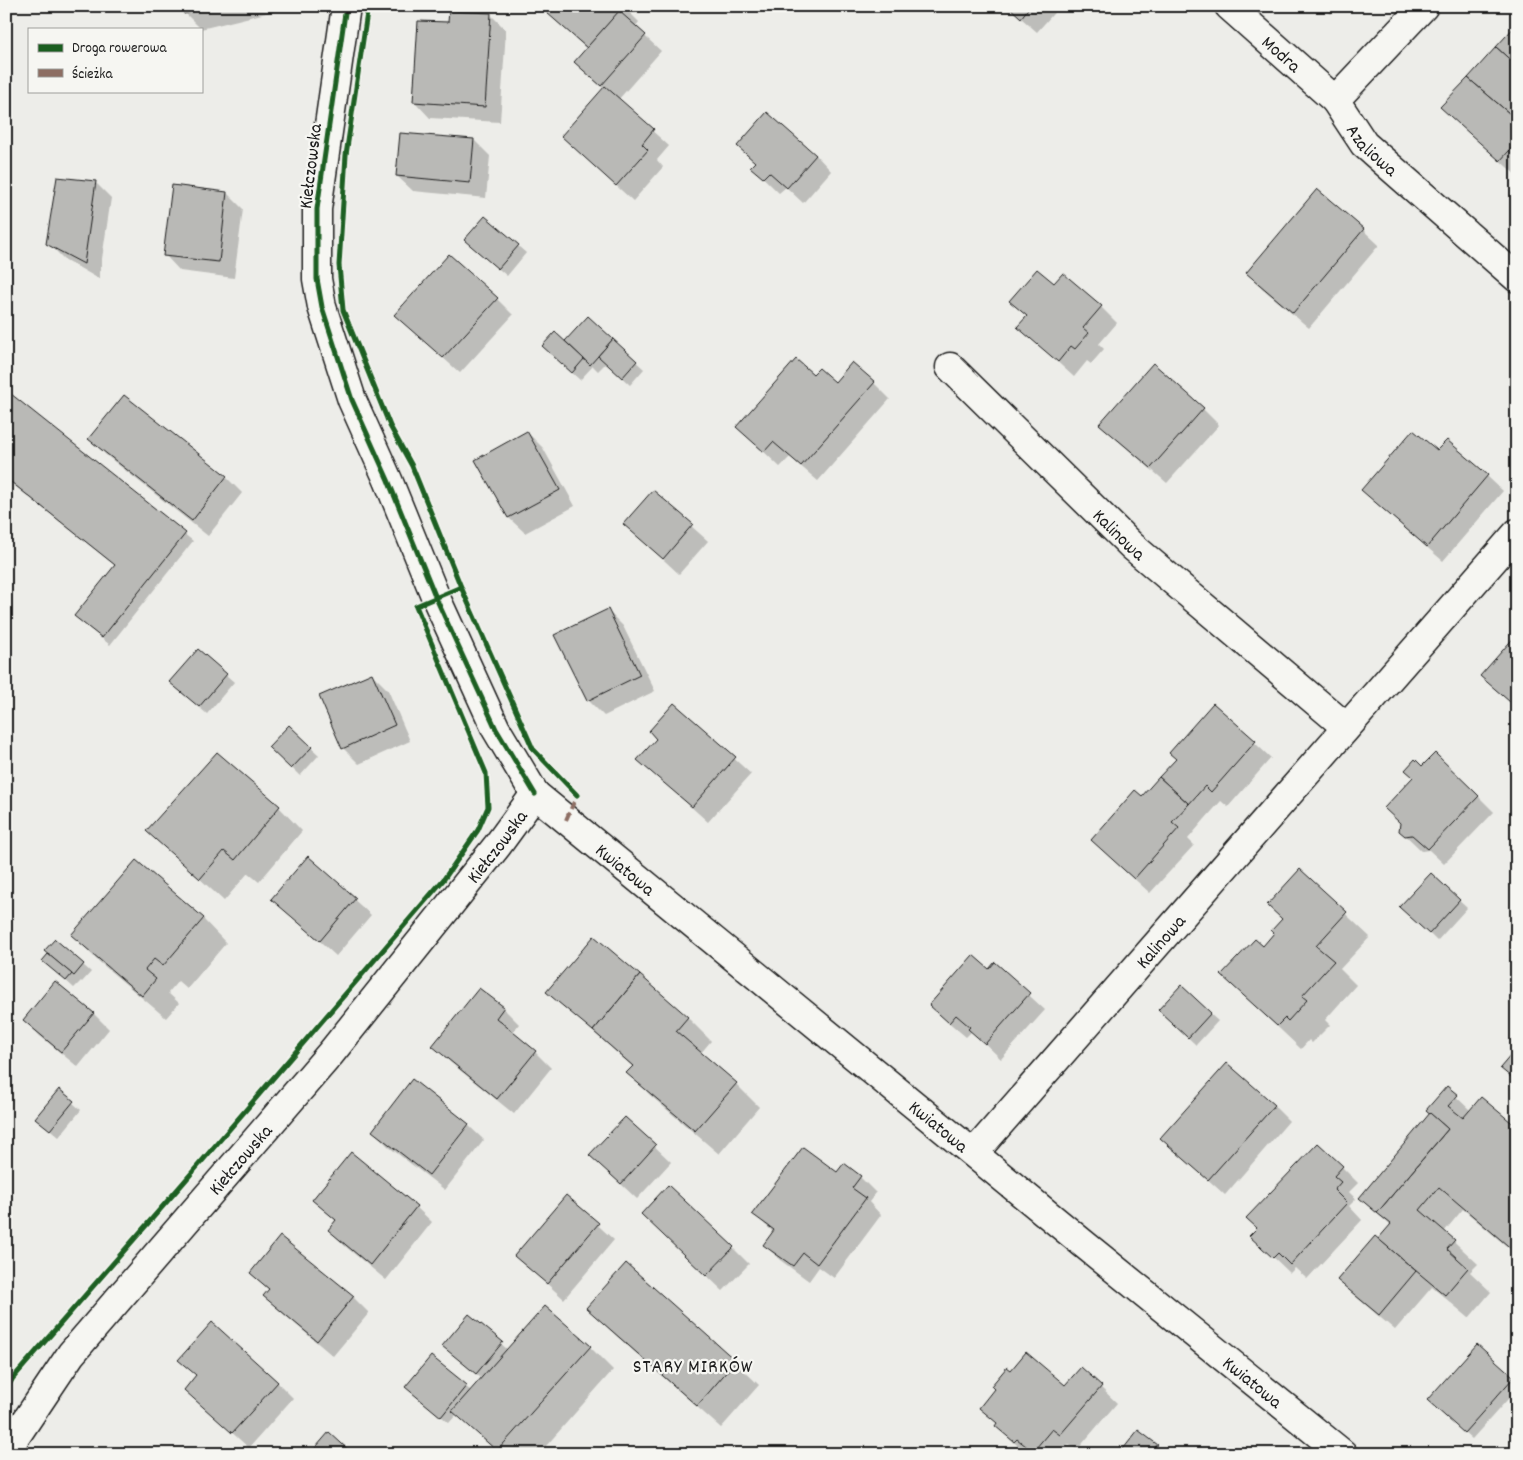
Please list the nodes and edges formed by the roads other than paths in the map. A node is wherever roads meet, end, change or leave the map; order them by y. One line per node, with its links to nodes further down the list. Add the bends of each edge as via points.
1 (346, 6): 9 (street, Kiełczowska, via 317,209 318,279 322,307 352,400 436,598 496,729)
2 (1229, 6): 4 (street, Modra)
3 (1424, 6): 4 (street)
4 (1335, 100): 5 (street, Azaliowa, via 1364,144)
5 (1517, 278)
6 (950, 368): 8 (street, Kalinowa, via 1132,546)
7 (1517, 533): 8 (street, Kalinowa)
8 (1346, 726): 10 (street, Kalinowa)
9 (535, 794): 10 (street, Kwiatowa); 11 (street, Kiełczowska, via 331,1052 71,1354 12,1442)
10 (974, 1153): 12 (street, Kwiatowa)
11 (9, 1454)
12 (1344, 1454)

